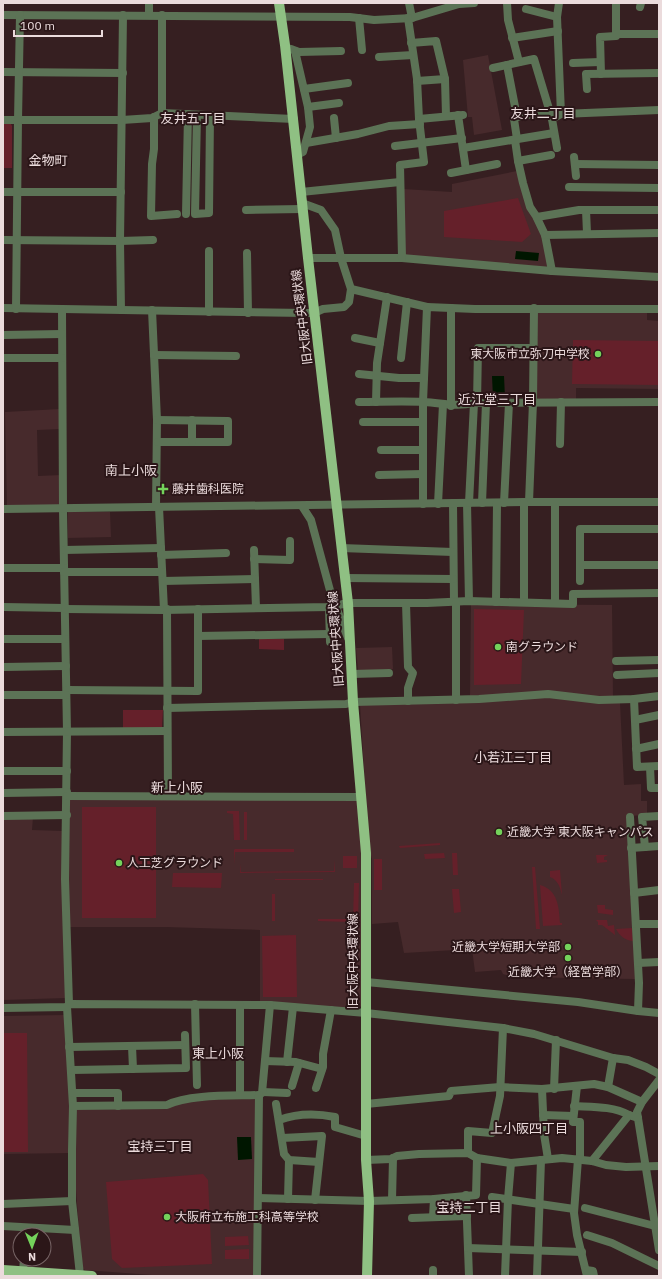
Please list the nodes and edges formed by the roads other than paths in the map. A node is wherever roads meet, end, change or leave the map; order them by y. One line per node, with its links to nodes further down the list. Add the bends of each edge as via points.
1 (149, 3): 13 (street)
2 (279, 3): 15 (main road, 旧大阪中央環状線)
3 (409, 3): 18 (street)
4 (474, 3): 8 (street)
5 (507, 3): 22 (street)
6 (559, 3): 16 (street)
7 (616, 3): 20 (street)
8 (459, 4): 18 (street)
9 (526, 9): 16 (street)
10 (3, 15): 11 (street)
11 (20, 15): 12 (street); 36 (street)
12 (124, 15): 13 (street); 37 (street)
13 (149, 16): 14 (street)
14 (162, 16): 15 (street); 51 (street)
15 (282, 17): 17 (street); 24 (main road, 旧大阪中央環状線)
16 (557, 17): 19 (street)
17 (358, 18): 18 (street); 25 (street)
18 (410, 18): 23 (street)
19 (558, 31): 22 (street); 50 (street)
20 (616, 34): 21 (street); 31 (street, via 600,37)
21 (659, 34)
22 (512, 38): 30 (street)
23 (411, 43): 28 (street); 40 (street, via 436,41)
24 (285, 45): 26 (street); 61 (main road, 旧大阪中央環状線)
25 (362, 50)
26 (295, 51): 27 (street); 43 (street)
27 (341, 51)
28 (413, 55): 29 (street); 41 (street)
29 (379, 57)
30 (519, 62): 33 (street); 48 (street, via 534,60)
31 (600, 62): 32 (street); 39 (street)
32 (573, 63)
33 (507, 65): 34 (street); 55 (street)
34 (493, 68)
35 (3, 72): 36 (street)
36 (19, 72): 37 (street); 59 (street)
37 (123, 73): 60 (street)
38 (659, 73): 39 (street)
39 (601, 74): 44 (street, via 586,74)
40 (445, 79): 41 (street); 54 (street)
41 (417, 81): 62 (street)
42 (348, 84): 43 (street)
43 (304, 89): 46 (street)
44 (587, 89)
45 (339, 103): 46 (street)
46 (308, 107): 67 (street, via 310,127)
47 (659, 110): 50 (street)
48 (550, 111): 55 (street); 57 (street)
49 (188, 114): 51 (street); 52 (street); 92 (street)
50 (561, 114): 57 (street)
51 (158, 115): 60 (street); 91 (street, via 152,164 152,216)
52 (197, 115): 53 (street); 53 (street, via 195,214 209,213)
53 (210, 115): 61 (street)
54 (446, 116): 62 (street); 65 (street, via 460,115)
55 (517, 117): 66 (street, via 514,119)
56 (334, 118): 64 (street)
57 (552, 119): 63 (street)
58 (3, 120): 59 (street)
59 (18, 120): 60 (street); 84 (street)
60 (122, 120): 85 (street)
61 (294, 120): 72 (main road, 旧大阪中央環状線)
62 (420, 121): 64 (street); 68 (street)
63 (554, 133): 66 (street); 71 (street)
64 (336, 138): 67 (street)
65 (462, 138): 68 (street); 70 (street)
66 (516, 140): 70 (street); 74 (street)
67 (306, 143): 72 (street, via 303,152)
68 (422, 143): 69 (street); 80 (street, via 424,162 400,165)
69 (395, 146)
70 (463, 148): 77 (street)
71 (557, 148)
72 (297, 155): 86 (main road, 旧大阪中央環状線)
73 (551, 155): 74 (street)
74 (518, 161): 93 (street, via 530,207)
75 (497, 164): 77 (street)
76 (659, 164): 79 (street, via 574,161)
77 (466, 170): 78 (street)
78 (451, 173)
79 (576, 176)
80 (400, 182): 86 (street); 105 (street)
81 (569, 187): 82 (street)
82 (659, 188)
83 (3, 192): 84 (street)
84 (17, 192): 85 (street); 97 (street)
85 (121, 192): 100 (street)
86 (301, 192): 87 (main road, 旧大阪中央環状線)
87 (302, 206): 88 (street); 103 (main road, 旧大阪中央環状線); 104 (street, via 321,210 336,230)
88 (246, 210)
89 (586, 210): 90 (street); 93 (street); 94 (street)
90 (659, 210)
91 (177, 214)
92 (186, 214)
93 (537, 217): 96 (street)
94 (587, 233): 95 (street); 96 (street)
95 (659, 233)
96 (545, 235): 106 (street)
97 (17, 239): 98 (street); 100 (street); 115 (street)
98 (3, 240)
99 (153, 240): 100 (street)
100 (120, 241): 118 (street)
101 (209, 251): 120 (street)
102 (247, 253): 121 (street)
103 (308, 258): 104 (street); 122 (main road, 旧大阪中央環状線)
104 (341, 258): 105 (street); 108 (street)
105 (402, 258): 106 (street)
106 (552, 271): 107 (street)
107 (659, 277)
108 (350, 289): 109 (street); 122 (street, via 349,302 344,307 323,309)
109 (387, 297): 110 (street); 126 (street)
110 (406, 302): 111 (street); 132 (street)
111 (427, 307): 113 (street); 135 (street)
112 (3, 308): 115 (street)
113 (451, 308): 114 (street); 145 (street)
114 (534, 308): 117 (street); 127 (street)
115 (16, 309): 116 (street)
116 (62, 309): 118 (street); 123 (street)
117 (659, 309)
118 (121, 310): 119 (street)
119 (152, 310): 120 (street); 128 (street)
120 (209, 312): 121 (street)
121 (248, 313): 122 (street)
122 (314, 313): 166 (main road, 旧大阪中央環状線)
123 (62, 334): 124 (street); 131 (street)
124 (3, 335)
125 (355, 338): 126 (street)
126 (380, 343): 134 (street)
127 (533, 348): 139 (street); 142 (street, via 478,348)
128 (154, 355): 129 (street); 146 (street)
129 (236, 356)
130 (3, 358): 131 (street)
131 (62, 358): 170 (street)
132 (401, 358)
133 (359, 374): 134 (street)
134 (377, 375): 135 (street); 137 (street)
135 (424, 378): 138 (street)
136 (359, 402): 137 (street)
137 (376, 402): 138 (street)
138 (423, 402): 145 (street); 149 (street)
139 (533, 402): 140 (street); 144 (street); 157 (street)
140 (561, 402): 141 (street); 152 (street)
141 (659, 402)
142 (476, 403): 143 (street); 145 (street); 161 (street)
143 (486, 403): 144 (street); 162 (street)
144 (509, 403): 163 (street)
145 (447, 405): 165 (street)
146 (157, 420): 147 (street); 150 (street)
147 (192, 420): 151 (street); 151 (street, via 228,421 228,442)
148 (363, 422): 149 (street)
149 (423, 422): 154 (street)
150 (158, 442): 151 (street); 168 (street)
151 (192, 442)
152 (560, 444)
153 (381, 450): 154 (street)
154 (423, 450): 155 (street)
155 (423, 474): 156 (street); 164 (street)
156 (379, 475)
157 (526, 502): 158 (street); 163 (street); 194 (street)
158 (555, 502): 159 (street); 197 (street)
159 (659, 502)
160 (453, 503): 161 (street); 165 (street); 177 (street)
161 (468, 503): 162 (street); 191 (street)
162 (482, 503): 163 (street)
163 (500, 503): 193 (street)
164 (423, 504): 165 (street); 166 (street)
165 (438, 504)
166 (336, 505): 167 (street); 173 (main road, 旧大阪中央環状線)
167 (302, 506): 168 (street); 198 (street, via 311,520)
168 (158, 507): 170 (street); 176 (street)
169 (3, 509): 170 (street)
170 (63, 509): 174 (street)
171 (659, 529): 180 (street, via 580,529)
172 (290, 541): 179 (street, via 290,560)
173 (341, 548): 177 (street); 185 (main road, 旧大阪中央環状線)
174 (64, 550): 176 (street); 183 (street)
175 (254, 550): 179 (street)
176 (161, 552): 178 (street); 184 (street)
177 (453, 552): 187 (street)
178 (226, 553)
179 (254, 559): 186 (street)
180 (580, 565): 181 (street); 189 (street)
181 (659, 565)
182 (3, 568): 183 (street)
183 (64, 570): 184 (street); 200 (street)
184 (162, 572): 188 (street)
185 (345, 578): 187 (street); 195 (main road, 旧大阪中央環状線)
186 (255, 579): 188 (street); 201 (street)
187 (453, 580): 192 (street)
188 (162, 581): 203 (street)
189 (580, 581)
190 (659, 593): 197 (street, via 573,594 573,604)
191 (469, 601): 192 (street); 193 (street)
192 (455, 602): 196 (street); 223 (street)
193 (496, 602): 194 (street)
194 (524, 602): 197 (street)
195 (348, 603): 196 (street); 198 (street); 207 (main road, 旧大阪中央環状線)
196 (406, 603): 224 (street, via 408,668 413,674 408,688)
197 (555, 603)
198 (332, 606): 201 (street); 204 (street, via 329,638); 207 (street)
199 (3, 608): 200 (street)
200 (65, 608): 203 (street); 206 (street)
201 (256, 608): 202 (street)
202 (198, 609): 203 (street); 204 (street)
203 (166, 610): 218 (street)
204 (198, 636): 218 (street, via 198,691)
205 (3, 639): 206 (street)
206 (65, 639): 211 (street)
207 (350, 644): 215 (main road, 旧大阪中央環状線)
208 (659, 660): 210 (street)
209 (616, 661): 210 (street)
210 (628, 661): 216 (street)
211 (66, 666): 212 (street); 219 (street)
212 (3, 667)
213 (389, 673): 215 (street)
214 (659, 673): 216 (street)
215 (352, 674): 225 (main road, 旧大阪中央環状線)
216 (628, 674): 217 (street)
217 (617, 675)
218 (167, 692): 219 (street); 226 (street)
219 (67, 693): 220 (street); 231 (street)
220 (3, 694)
221 (659, 696): 222 (street)
222 (634, 699): 223 (street, via 599,700 548,694); 228 (street)
223 (456, 700): 224 (street)
224 (408, 701): 225 (street)
225 (353, 702): 226 (street); 242 (main road, 旧大阪中央環状線)
226 (167, 708): 229 (street)
227 (659, 715): 228 (street)
228 (635, 720): 233 (street)
229 (167, 731): 231 (street); 241 (street)
230 (3, 732): 231 (street)
231 (67, 732): 237 (street)
232 (659, 744): 233 (street)
233 (636, 749): 235 (street, via 637,767)
234 (659, 766): 235 (street)
235 (650, 767): 238 (street, via 651,788)
236 (3, 771): 237 (street)
237 (67, 771): 240 (street)
238 (659, 788)
239 (3, 793): 240 (street)
240 (67, 794): 241 (street); 243 (street)
241 (168, 796): 242 (street)
242 (361, 797): 256 (main road, 旧大阪中央環状線, via 366,853)
243 (67, 815): 244 (street); 258 (street, via 65,879)
244 (3, 816)
245 (659, 816): 248 (street, via 642,817)
246 (630, 817): 249 (street)
247 (659, 846): 248 (street)
248 (645, 847): 249 (street)
249 (631, 848): 251 (street)
250 (659, 890): 251 (street)
251 (634, 893): 252 (street)
252 (636, 924): 253 (street); 255 (street)
253 (659, 924)
254 (659, 962): 255 (street)
255 (638, 964): 264 (street)
256 (366, 982): 264 (street, via 578,1002); 265 (main road, 旧大阪中央環状線)
257 (195, 1004): 258 (street); 259 (street); 282 (street)
258 (68, 1005): 262 (street); 272 (street)
259 (240, 1005): 260 (street); 293 (street)
260 (270, 1005): 261 (street); 274 (street)
261 (293, 1007): 263 (street); 275 (street)
262 (3, 1008)
263 (331, 1010): 265 (street); 278 (street)
264 (638, 1011): 266 (street)
265 (366, 1013): 267 (street); 296 (main road, 旧大阪中央環状線)
266 (659, 1013)
267 (503, 1028): 269 (street); 284 (street)
268 (185, 1035): 270 (street)
269 (556, 1040): 273 (street); 289 (street)
270 (186, 1045): 271 (street); 277 (street, via 186,1068)
271 (132, 1046): 272 (street); 277 (street)
272 (69, 1047): 279 (street)
273 (613, 1058): 280 (street, via 634,1062); 286 (street)
274 (265, 1061): 275 (street); 291 (street)
275 (287, 1062): 276 (street)
276 (299, 1063): 278 (street); 283 (street)
277 (133, 1069): 279 (street)
278 (322, 1069): 287 (street)
279 (72, 1070): 290 (street)
280 (659, 1074)
281 (659, 1080): 294 (street)
282 (197, 1085)
283 (292, 1086)
284 (500, 1086): 288 (street); 296 (street, via 451,1091 450,1096); 307 (street, via 492,1133 468,1131)
285 (577, 1086): 286 (street, via 594,1084); 289 (street); 299 (street)
286 (608, 1087): 294 (street)
287 (316, 1088)
288 (542, 1089): 289 (street); 300 (street)
289 (554, 1089)
290 (73, 1093): 297 (street); 298 (street, via 118,1093)
291 (261, 1093): 292 (street); 293 (street); 321 (street)
292 (287, 1093)
293 (240, 1095): 298 (street, via 208,1097 167,1105)
294 (642, 1102): 303 (street, via 637,1112)
295 (276, 1104): 304 (street)
296 (366, 1104): 305 (main road, 旧大阪中央環状線)
297 (73, 1106): 298 (street); 327 (street)
298 (118, 1106)
299 (574, 1106): 301 (street, via 613,1109); 302 (street)
300 (543, 1114): 302 (street); 313 (street)
301 (628, 1115): 303 (street); 314 (street)
302 (573, 1116): 310 (street, via 573,1122 580,1122)
303 (638, 1118): 318 (street)
304 (278, 1120): 305 (street, via 318,1113 335,1117 335,1127); 306 (street)
305 (366, 1136): 312 (main road, 旧大阪中央環状線)
306 (282, 1138): 311 (street, via 284,1154); 315 (street, via 322,1136)
307 (468, 1153): 308 (street, via 419,1154); 309 (street)
308 (393, 1158): 312 (street); 326 (street)
309 (477, 1158): 316 (street); 319 (street, via 476,1195)
310 (579, 1159): 313 (street); 314 (street); 331 (street)
311 (289, 1160): 315 (street); 323 (street)
312 (366, 1160): 328 (main road, 旧大阪中央環状線)
313 (544, 1160): 316 (street); 330 (street)
314 (592, 1161): 318 (street, via 606,1165)
315 (319, 1162): 325 (street)
316 (510, 1163): 324 (street)
317 (659, 1166): 318 (street)
318 (646, 1167): 336 (street)
319 (466, 1194): 322 (street); 333 (street)
320 (492, 1197): 324 (street)
321 (258, 1198): 323 (street); 351 (street)
322 (434, 1198): 326 (street); 334 (street)
323 (288, 1199): 325 (street)
324 (508, 1199): 330 (street); 341 (street)
325 (315, 1200): 328 (street)
326 (392, 1200): 328 (street)
327 (72, 1201): 329 (street); 338 (street)
328 (369, 1201): 352 (main road, 旧大阪中央環状線)
329 (3, 1204)
330 (540, 1205): 331 (street); 342 (street)
331 (574, 1208): 344 (street)
332 (585, 1208): 336 (street)
333 (467, 1216): 334 (street); 340 (street)
334 (433, 1217): 335 (street)
335 (412, 1218)
336 (655, 1226): 343 (street)
337 (52, 1230): 338 (street)
338 (76, 1230): 350 (street)
339 (587, 1235): 345 (street, via 612,1243)
340 (468, 1248): 341 (street); 353 (street)
341 (507, 1249): 342 (street); 354 (street)
342 (538, 1250): 344 (street); 355 (street)
343 (659, 1250)
344 (582, 1252): 349 (street)
345 (659, 1266)
346 (23, 1267): 348 (street)
347 (3, 1270): 348 (main road)
348 (23, 1271): 350 (main road)
349 (587, 1273): 356 (street, via 593,1271)
350 (86, 1276)
351 (257, 1276)
352 (367, 1276)
353 (469, 1276)
354 (505, 1276)
355 (537, 1276)
356 (594, 1276)

